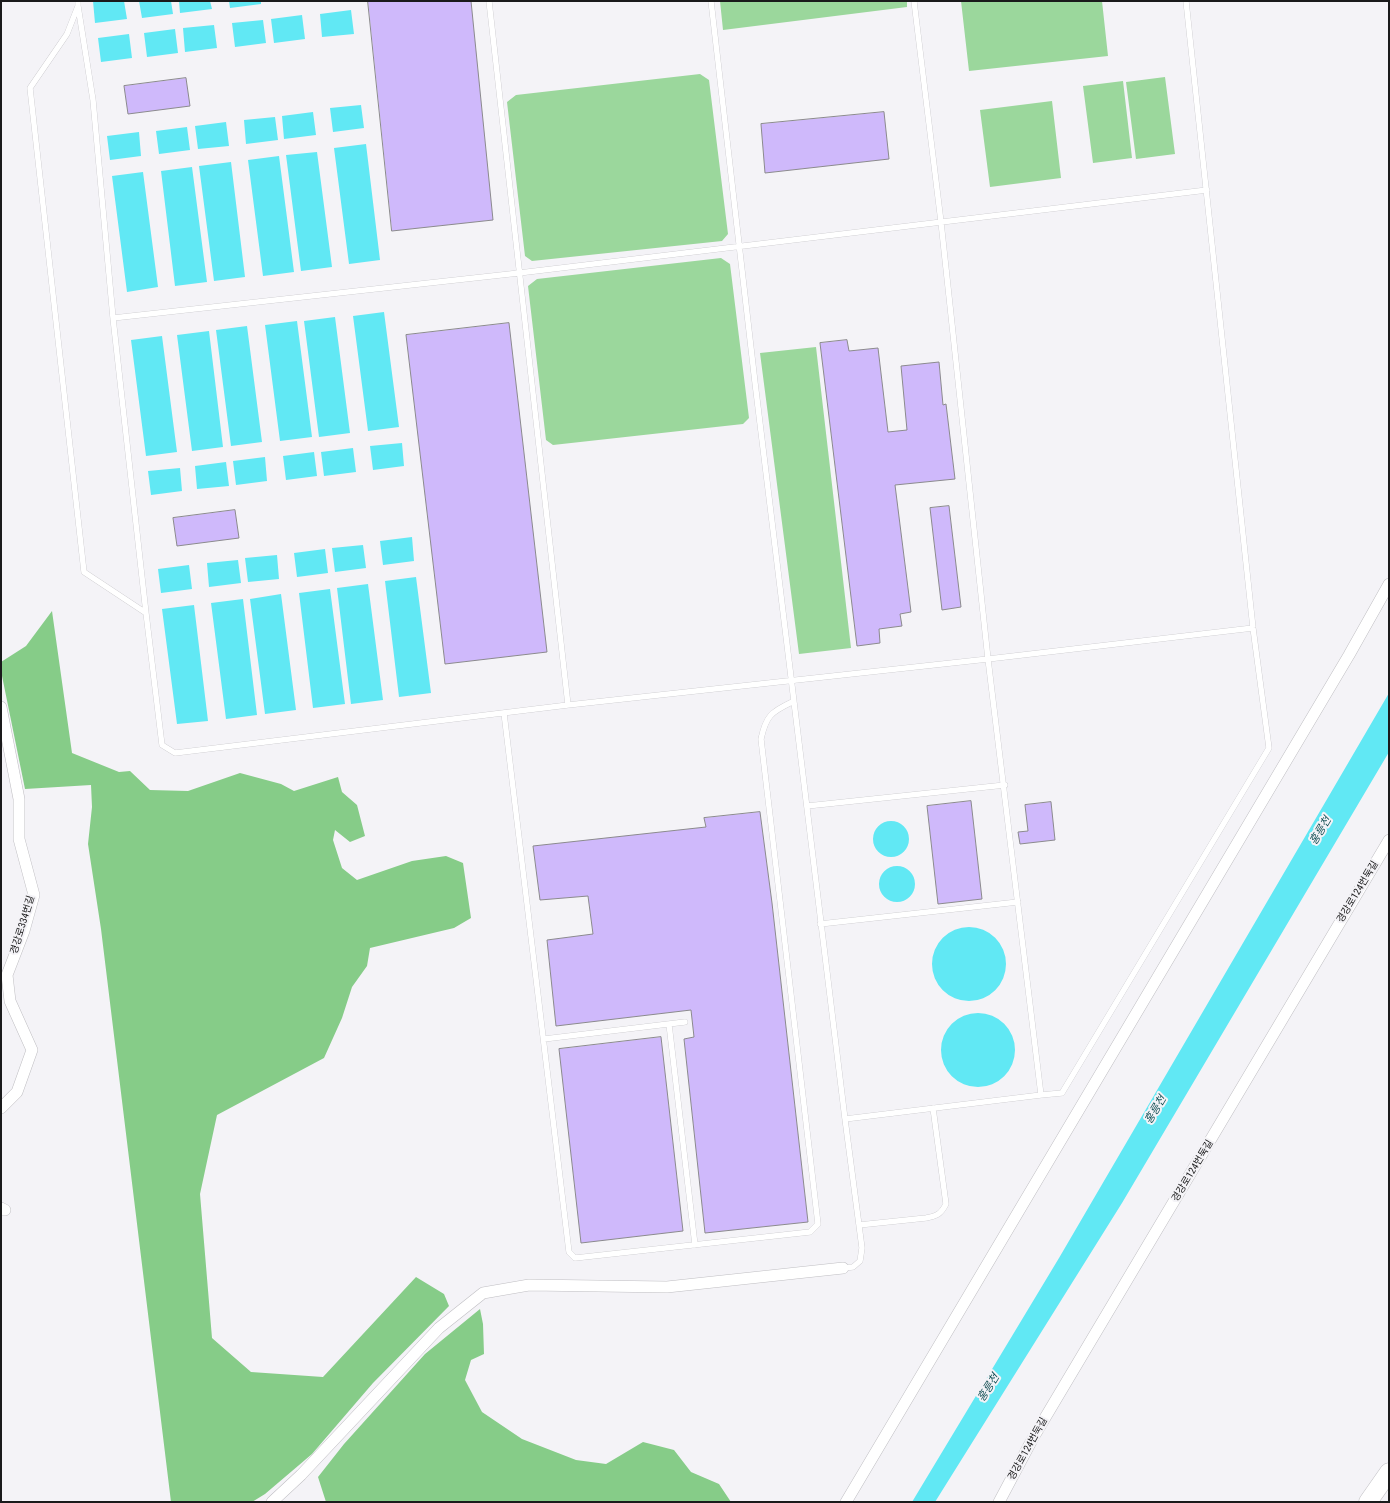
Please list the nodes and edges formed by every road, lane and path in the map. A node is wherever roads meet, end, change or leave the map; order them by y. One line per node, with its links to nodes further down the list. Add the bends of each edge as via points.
1 (489, 1): 9 (lane)
2 (711, 1): 8 (lane)
3 (914, 1): 7 (lane)
4 (1186, 1): 6 (lane)
5 (78, 3): 10 (lane, via 93,100); 12 (lane, via 67,34 30,88 83,565 84,572)
6 (1207, 190): 7 (lane); 13 (lane)
7 (941, 222): 8 (lane); 14 (lane)
8 (738, 246): 9 (lane); 15 (lane)
9 (519, 273): 10 (lane); 17 (lane)
10 (113, 318): 12 (lane)
11 (1389, 584): 37 (street, via 1101,1075)
12 (146, 613): 19 (lane, via 162,745 175,753)
13 (1253, 628): 14 (lane); 28 (lane, via 1269,748 1062,1093)
14 (988, 659): 15 (lane); 20 (lane)
15 (790, 682): 16 (lane); 17 (lane)
16 (792, 702): 21 (lane); 33 (lane, via 774,711 765,721 761,739 818,1224 810,1232)
17 (568, 705): 19 (lane)
18 (1, 707): 29 (street, 경강로334번길, via 19,799 19,839 34,895 24,932 7,974 10,1001 32,1050 17,1092)
19 (504, 713): 27 (lane)
20 (1005, 784): 21 (lane); 23 (lane)
21 (807, 806): 24 (lane)
22 (1389, 840): 38 (street, 경강로124번둑길, via 1037,1432)
23 (1018, 902): 24 (lane); 28 (lane)
24 (820, 924): 31 (lane)
25 (685, 1022): 26 (lane)
26 (669, 1024): 27 (lane); 33 (lane)
27 (544, 1039): 33 (lane, via 569,1252 575,1258)
28 (1041, 1096): 30 (lane)
29 (1, 1108)
30 (933, 1108): 31 (lane); 32 (lane, via 946,1204 942,1212 926,1218)
31 (845, 1119): 32 (lane)
32 (859, 1225): 34 (lane, via 862,1248 860,1261 853,1267)
33 (695, 1245)
34 (843, 1268): 36 (street, via 667,1287 530,1285 483,1293 440,1328 301,1475)
35 (1389, 1472): 39 (highway)
36 (272, 1502)
37 (846, 1502)
38 (998, 1502)
39 (1368, 1502)

